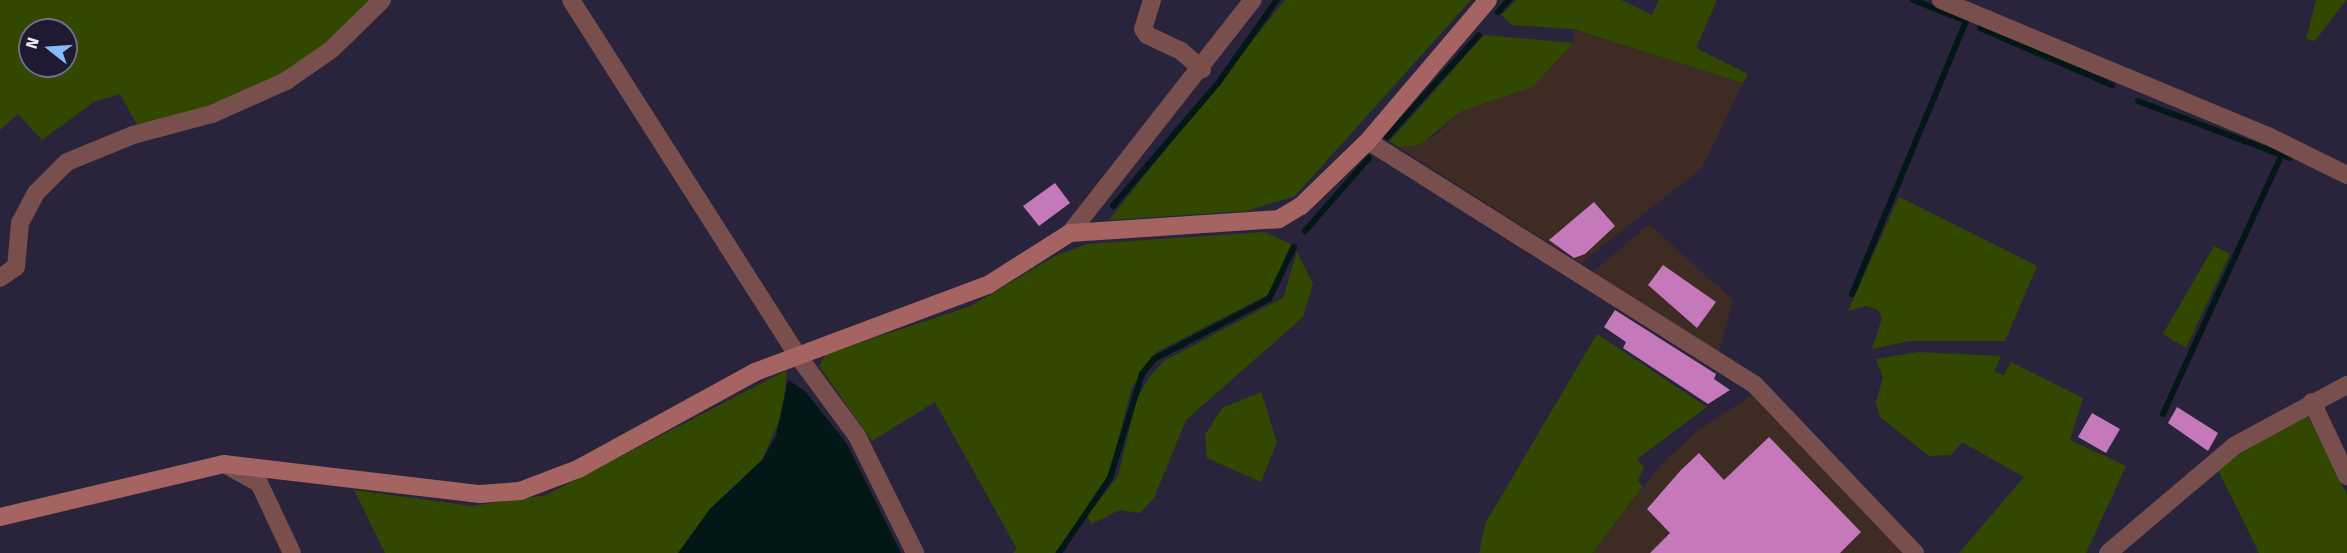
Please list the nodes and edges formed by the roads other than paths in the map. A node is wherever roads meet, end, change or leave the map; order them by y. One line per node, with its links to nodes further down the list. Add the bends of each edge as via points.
1 (382, 0): 11 (street, via 332,49 286,81 212,114 133,135 67,162 36,193 20,223 16,267)
2 (571, 0): 12 (street)
3 (1152, 0): 7 (street, via 1143,29 1147,35 1181,51)
4 (1252, 0): 7 (street)
5 (1488, 0): 8 (street)
6 (1941, 0): 9 (street, via 2268,136)
7 (1202, 69): 10 (street)
8 (1368, 141): 10 (street, via 1301,206 1279,219); 20 (street, via 1755,385)
9 (2347, 175)
10 (1070, 233): 12 (street, via 988,285)
11 (0, 278)
12 (798, 356): 15 (street, via 755,372 578,469 520,491 480,494); 19 (street, via 857,436)
13 (2347, 385): 14 (street)
14 (2312, 402): 16 (street); 21 (street, via 2190,478)
15 (224, 464): 17 (street); 18 (street, via 259,483)
16 (2347, 476)
17 (0, 516)
18 (292, 553)
19 (915, 553)
20 (1915, 553)
21 (2108, 553)

